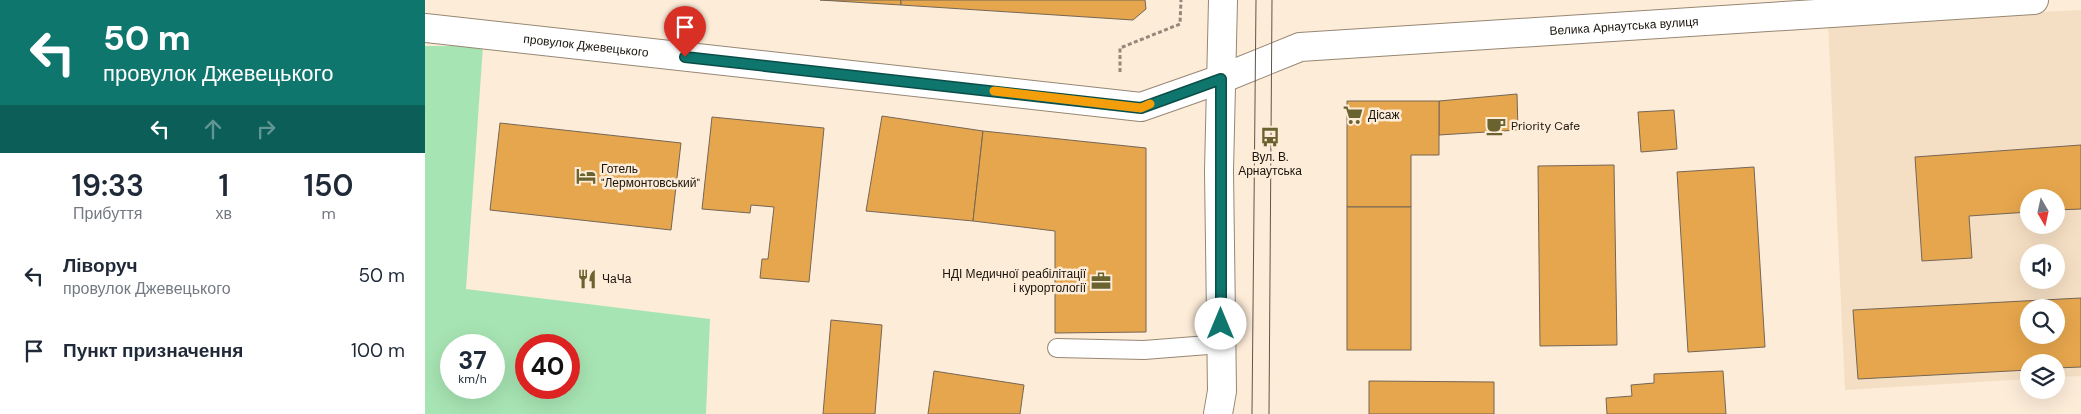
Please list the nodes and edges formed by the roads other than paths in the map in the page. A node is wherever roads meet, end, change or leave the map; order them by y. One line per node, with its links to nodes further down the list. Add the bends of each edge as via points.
1 (1223, 0): 4 (street)
2 (2034, 0): 4 (street, Велика Арнаутська вулиця, via 1300,46)
3 (425, 28): 4 (street, провулок Джевецького, via 1141,108)
4 (1221, 79): 5 (street)
5 (1221, 344): 6 (lane, via 1144,350); 7 (street, via 1222,391)
6 (1057, 348)
7 (1217, 414)

